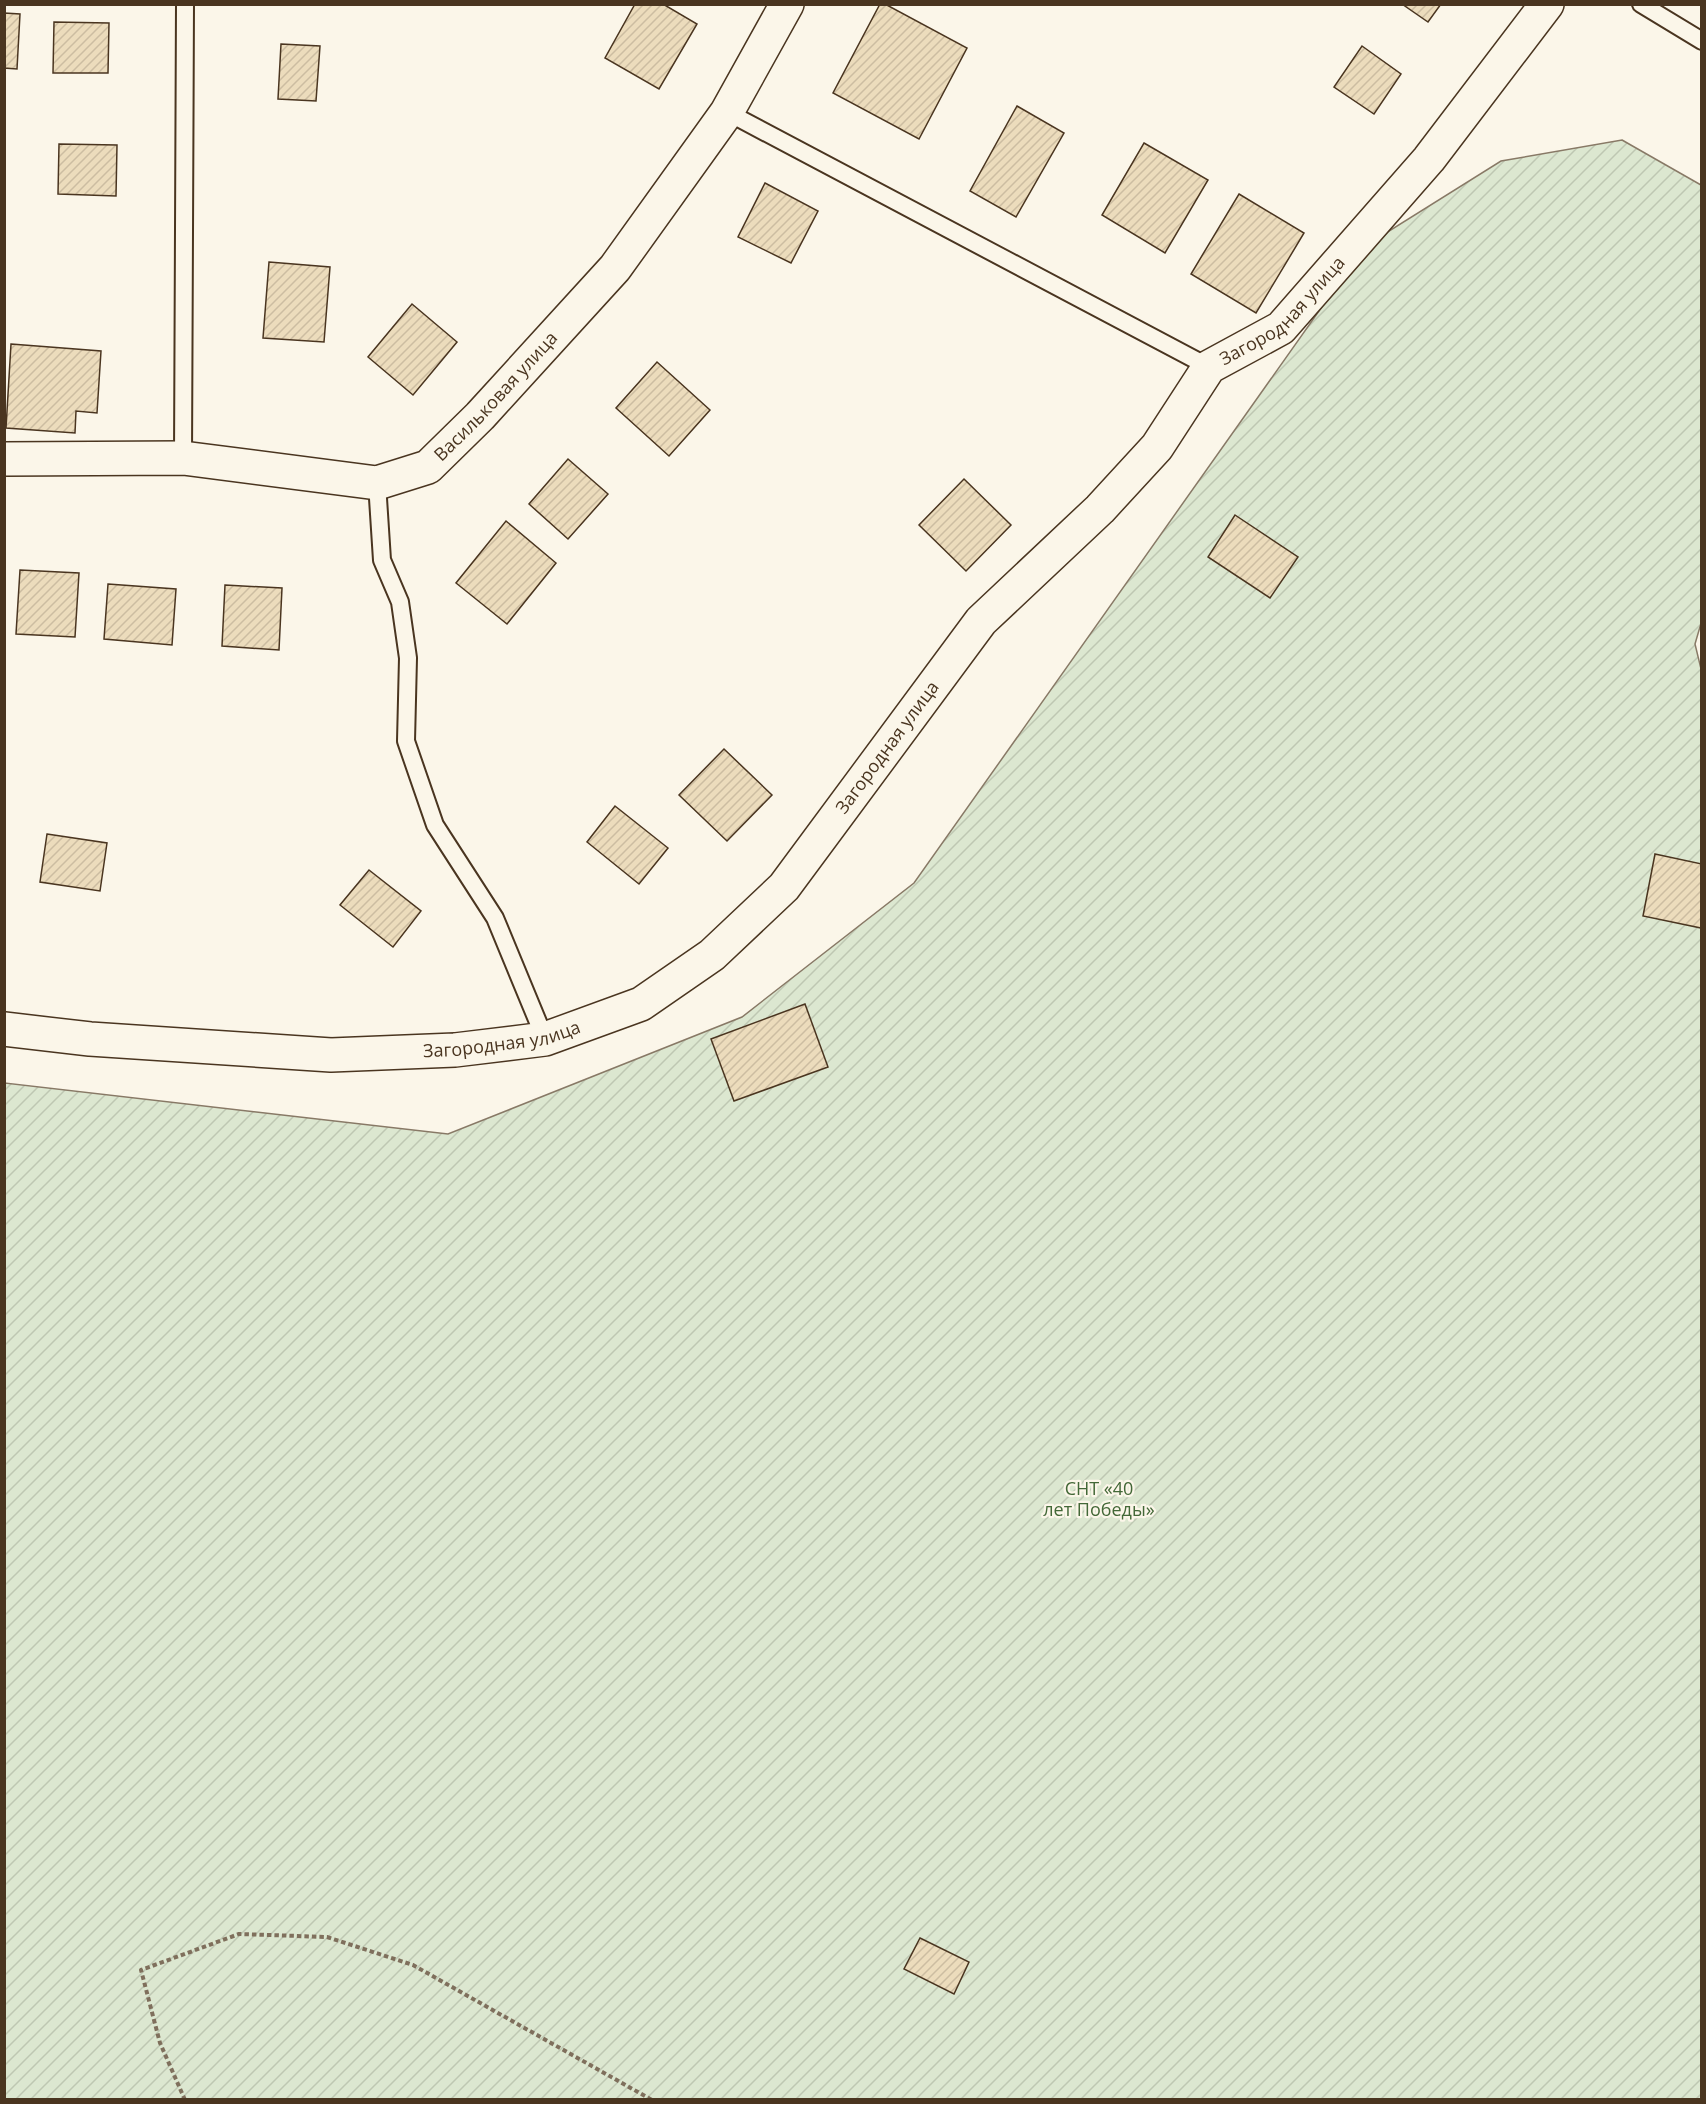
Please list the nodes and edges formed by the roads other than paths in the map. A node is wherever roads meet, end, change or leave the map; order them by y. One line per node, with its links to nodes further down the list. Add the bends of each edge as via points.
1 (185, 4): 9 (lane)
2 (787, 4): 6 (street, Васильковая улица)
3 (1547, 4): 7 (street, Загородная улица, via 1429,159 1281,328)
4 (1641, 4): 5 (lane)
5 (1701, 41)
6 (727, 112): 7 (lane); 10 (street, Васильковая улица, via 615,268 480,416 428,467)
7 (1209, 367): 12 (street, Загородная улица, via 1149,456 1100,509 981,621 784,887 712,955 641,1004)
8 (4, 459): 9 (street, Васильковая улица)
9 (183, 459): 10 (street, Васильковая улица)
10 (377, 483): 12 (lane, via 382,560 400,602 408,658 406,741 435,825 495,918)
11 (4, 1029): 12 (street, Загородная улица, via 90,1039 330,1055 455,1050)
12 (545, 1039)

